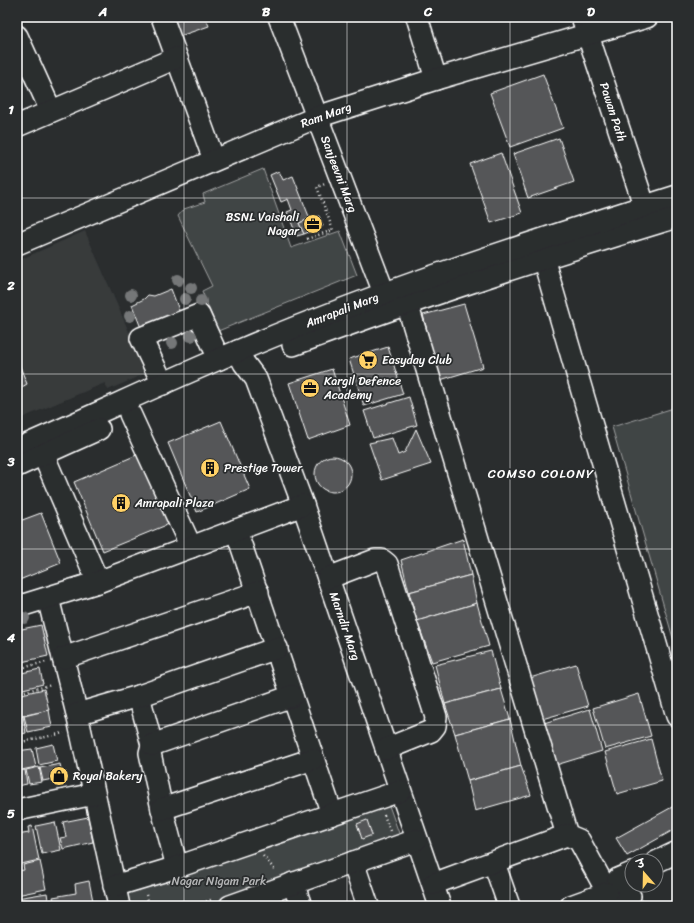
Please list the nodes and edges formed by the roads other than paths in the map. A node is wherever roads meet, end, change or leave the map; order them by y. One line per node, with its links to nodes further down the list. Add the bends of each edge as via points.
1 (162, 17): 7 (street)
2 (279, 17): 10 (street, Sanjeevni Marg)
3 (417, 17): 8 (street)
4 (647, 17): 5 (street, Ram Marg)
5 (585, 26): 8 (street, Ram Marg); 14 (street, Pawan Path)
6 (17, 36): 9 (street)
7 (176, 58): 9 (street); 12 (street)
8 (436, 79): 10 (street, Ram Marg)
9 (51, 111): 11 (street)
10 (317, 117): 12 (street, Ram Marg); 18 (street, Sanjeevni Marg, via 340,178)
11 (17, 126)
12 (214, 160): 16 (street, Ram Marg)
13 (677, 196): 14 (street, Amrapali Marg)
14 (647, 216): 15 (street, Amrapali Marg); 17 (street, Amrapali Marg); 18 (street, Amrapali Marg, via 520,246)
15 (677, 217)
16 (17, 244)
17 (543, 258): 18 (street, Amrapali Marg); 38 (street)
18 (396, 298): 19 (street, Amrapali Marg); 48 (street, Sanjeevni Marg)
19 (241, 357): 20 (street, Amrapali Marg); 22 (street, Amrapali Marg); 26 (street, Marndir Marg, via 256,379)
20 (219, 359): 21 (street, Amrapali Marg); 21 (street, via 199,315 141,338)
21 (163, 384): 23 (street, Amrapali Marg)
22 (130, 414): 24 (street, Amrapali Marg); 28 (street)
23 (17, 449)
24 (43, 454): 25 (street, Amrapali Marg); 30 (street)
25 (17, 466)
26 (303, 505): 27 (street); 29 (street, Marndir Marg)
27 (236, 530): 28 (street); 31 (street)
28 (191, 547): 30 (street)
29 (328, 578): 41 (street, Marndir Marg); 41 (street, via 375,560 382,560 387,564 436,717 435,726 431,731)
30 (98, 582): 32 (street)
31 (258, 592): 34 (street); 35 (street)
32 (48, 598): 33 (street); 35 (street)
33 (17, 607)
34 (277, 648): 36 (street); 37 (street)
35 (64, 658): 39 (street)
36 (139, 696): 39 (street); 40 (street)
37 (292, 696): 40 (street); 42 (street)
38 (677, 716)
39 (79, 722): 44 (street)
40 (152, 744): 45 (street, via 150,753)
41 (386, 749): 43 (street, Marndir Marg)
42 (313, 759): 45 (street); 47 (street)
43 (400, 791): 47 (street); 49 (street, Marndir Marg)
44 (94, 794): 46 (street); 58 (street)
45 (162, 809): 54 (street)
46 (17, 810)
47 (332, 814): 54 (street)
48 (567, 835): 53 (street); 59 (street, via 579,840)
49 (416, 840): 52 (street); 57 (street, Marndir Marg)
50 (677, 857): 51 (street, via 675,853)
51 (664, 858)
52 (353, 862): 56 (street); 62 (street)
53 (494, 863): 57 (street); 64 (street)
54 (177, 867): 58 (street)
55 (624, 876): 59 (street, via 618,879)
56 (287, 879): 60 (street); 61 (street)
57 (433, 884): 63 (street, Marndir Marg)
58 (117, 896)
59 (617, 899): 65 (street)
60 (230, 906)
61 (301, 906)
62 (368, 906)
63 (440, 906)
64 (509, 906)
65 (571, 906)

